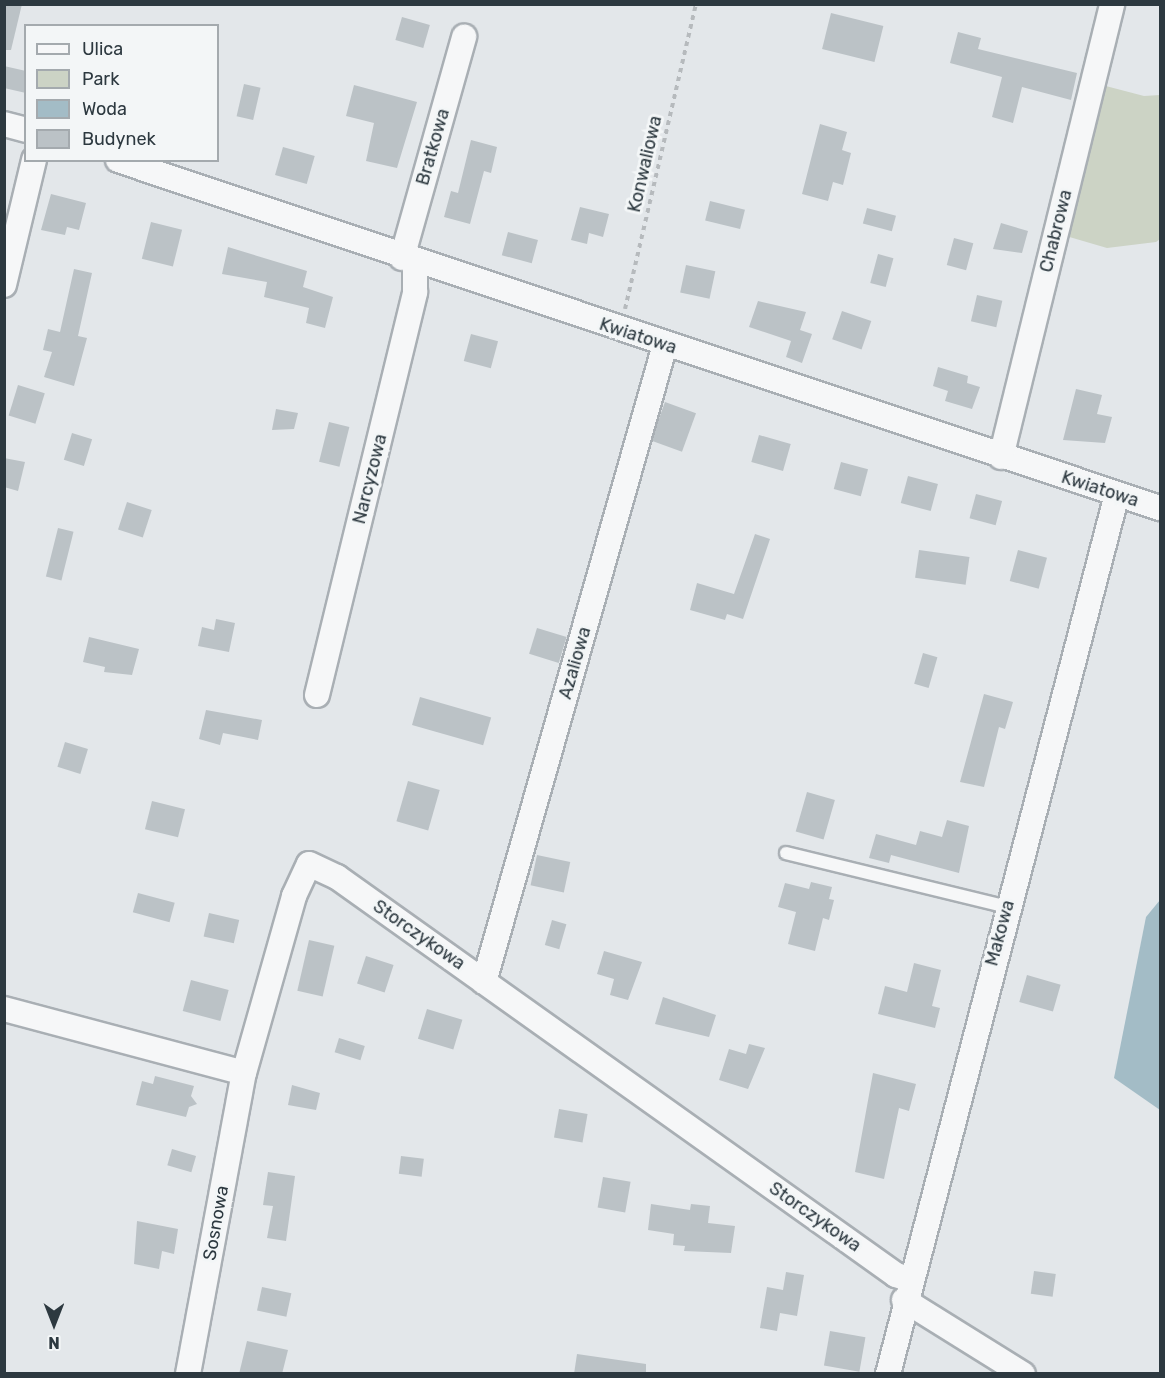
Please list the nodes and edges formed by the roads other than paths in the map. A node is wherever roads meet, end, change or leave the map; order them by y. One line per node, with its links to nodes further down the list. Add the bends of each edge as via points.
1 (1112, 4): 10 (street, Chabrowa)
2 (464, 37): 7 (street, Bratkowa)
3 (4, 124): 4 (street)
4 (24, 129)
5 (34, 162): 8 (street)
6 (124, 162): 7 (street, Kwiatowa)
7 (409, 260): 9 (street, Kwiatowa); 13 (street, Narcyzowa, via 415,292)
8 (4, 285)
9 (665, 345): 10 (street, Kwiatowa); 16 (street, Azaliowa)
10 (1001, 457): 11 (street, Kwiatowa)
11 (1117, 494): 12 (street, Kwiatowa); 15 (street, Makowa)
12 (1161, 508)
13 (317, 695)
14 (786, 853): 15 (lane)
15 (1007, 907): 19 (street, Makowa)
16 (484, 982): 18 (street, Storczykowa, via 337,877 309,864 294,896); 19 (street, Storczykowa)
17 (4, 1009): 18 (street)
18 (244, 1073): 20 (street, Sosnowa)
19 (906, 1290): 21 (street, Makowa); 22 (street, Storczykowa)
20 (188, 1374)
21 (888, 1374)
22 (1023, 1374)

